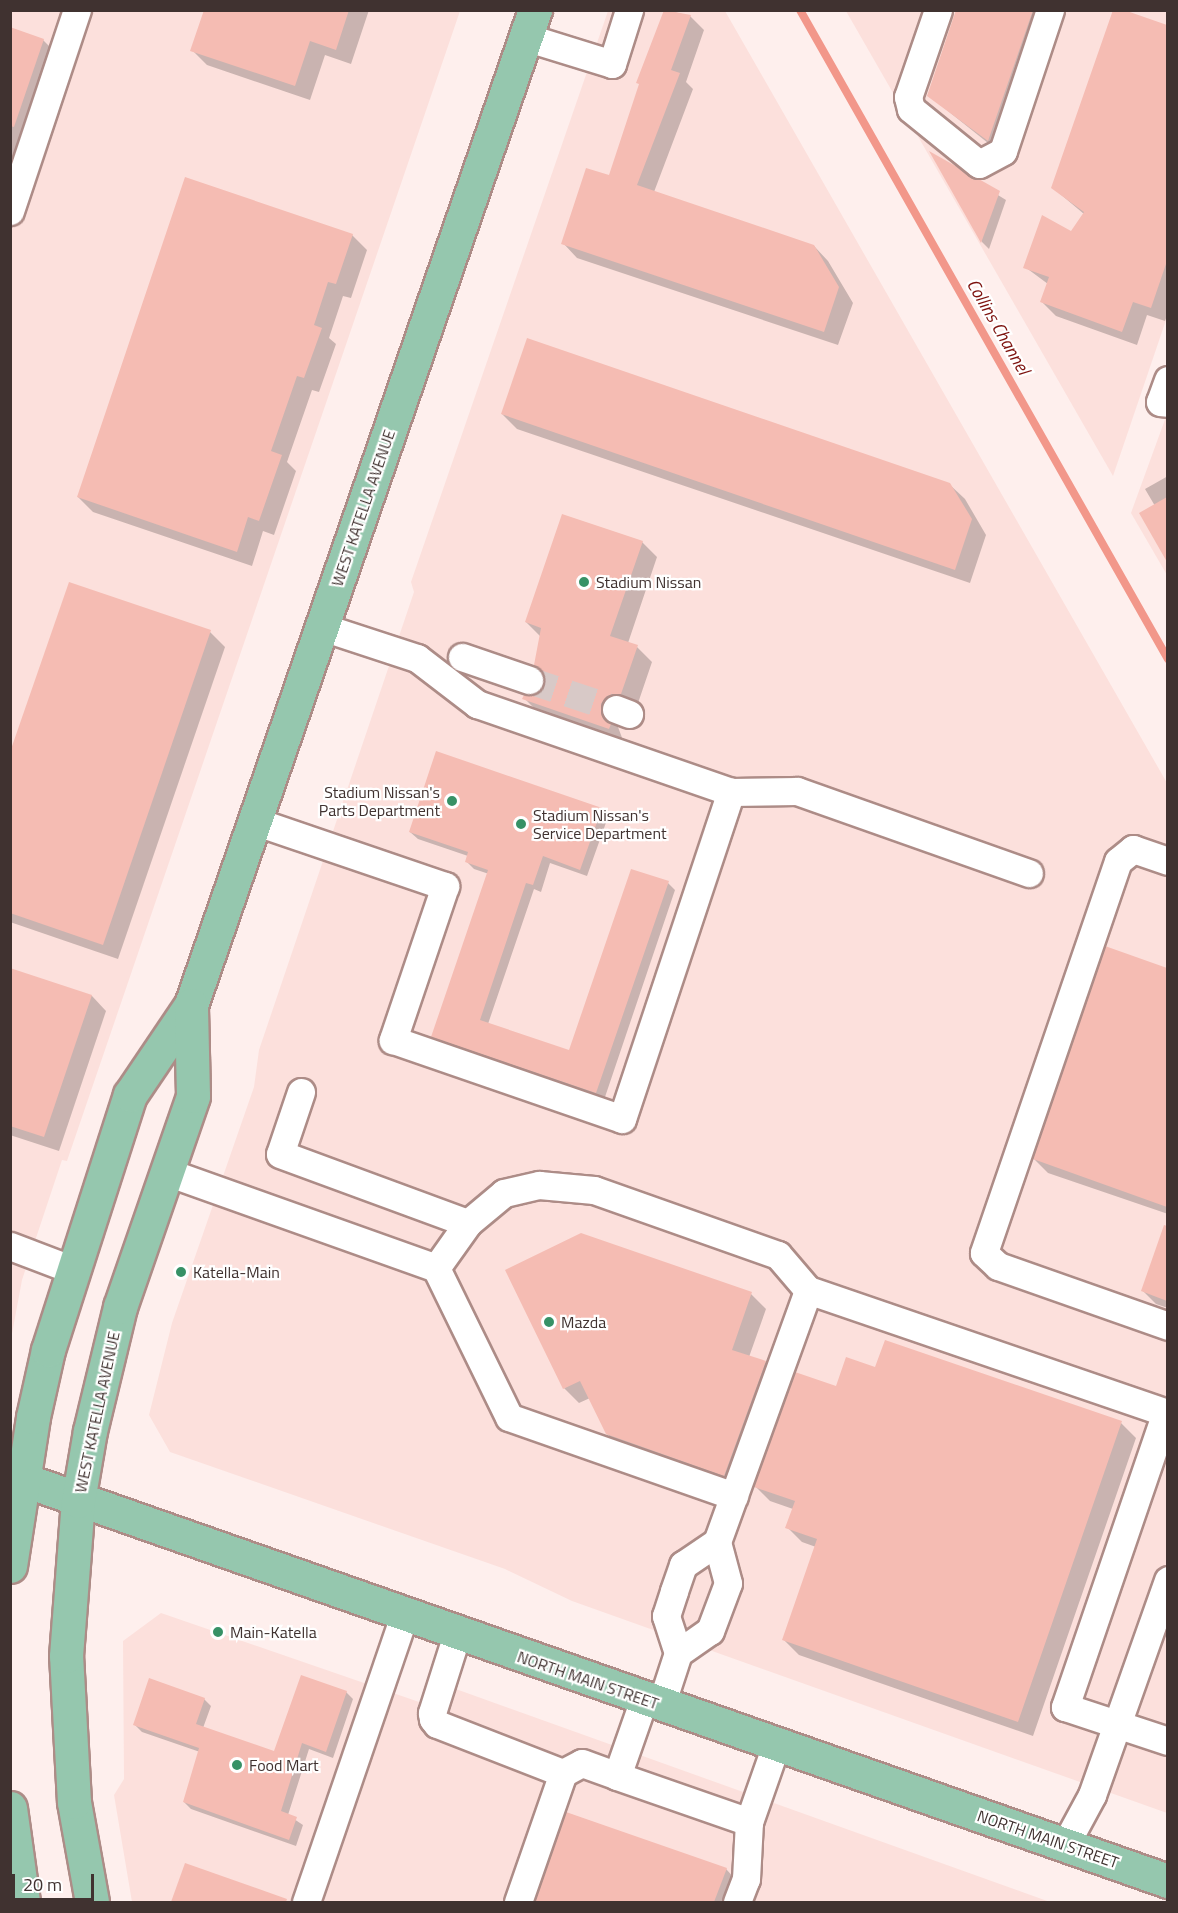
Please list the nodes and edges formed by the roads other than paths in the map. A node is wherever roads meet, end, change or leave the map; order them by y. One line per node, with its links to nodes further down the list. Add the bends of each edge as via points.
1 (77, 10): 6 (lane)
2 (629, 10): 5 (lane, via 612,64)
3 (938, 10): 4 (lane, via 908,97 911,109 979,164 1003,151)
4 (1050, 10)
5 (530, 24): 7 (main road, WEST KATELLA AVENUE)
6 (10, 211)
7 (322, 627): 10 (lane, via 417,658 477,704); 11 (main road, WEST KATELLA AVENUE)
8 (462, 657): 9 (lane)
9 (529, 680)
10 (731, 792): 11 (lane, via 622,1119 393,1040 445,886); 13 (lane, via 797,790)
11 (254, 821): 14 (main road, WEST KATELLA AVENUE)
12 (1167, 861): 22 (lane, via 1133,849 1118,861 984,1253 998,1266)
13 (1029, 873)
14 (191, 1005): 16 (main road, WEST KATELLA AVENUE, via 193,1096); 20 (main road, WEST KATELLA AVENUE, via 130,1095)
15 (301, 1092): 17 (lane, via 280,1154)
16 (167, 1172): 19 (lane); 26 (main road, WEST KATELLA AVENUE, via 120,1306 90,1431)
17 (468, 1223): 19 (lane); 21 (lane, via 504,1193 539,1185 594,1190 778,1255)
18 (10, 1246): 20 (lane)
19 (436, 1268): 25 (lane, via 509,1417)
20 (73, 1270): 24 (main road, WEST KATELLA AVENUE)
21 (808, 1290): 23 (lane); 25 (lane)
22 (1167, 1326)
23 (1166, 1413): 34 (lane, via 1065,1707)
24 (16, 1478): 26 (main road, NORTH MAIN STREET); 28 (main road, WEST KATELLA AVENUE)
25 (735, 1496): 27 (lane)
26 (78, 1501): 30 (main road, NORTH MAIN STREET); 44 (main road, WEST KATELLA AVENUE, via 66,1656 74,1802)
27 (717, 1542): 32 (lane, via 728,1582 710,1631); 32 (lane, via 683,1565 677,1582 666,1616)
28 (10, 1566)
29 (1167, 1580): 34 (lane)
30 (404, 1615): 31 (main road, NORTH MAIN STREET); 45 (lane)
31 (457, 1634): 33 (main road, NORTH MAIN STREET); 37 (lane, via 433,1719 437,1724)
32 (678, 1653): 33 (lane)
33 (653, 1702): 36 (main road, NORTH MAIN STREET); 38 (lane)
34 (1117, 1724): 35 (lane); 41 (lane, via 1092,1795)
35 (1167, 1741)
36 (776, 1745): 40 (lane); 41 (main road, NORTH MAIN STREET)
37 (563, 1773): 38 (lane, via 582,1763); 46 (lane)
38 (618, 1776): 40 (lane)
39 (10, 1808): 43 (main road)
40 (749, 1822): 47 (lane, via 746,1878)
41 (1065, 1845): 42 (main road, NORTH MAIN STREET)
42 (1167, 1881)
43 (23, 1902)
44 (92, 1902)
45 (306, 1902)
46 (518, 1902)
47 (737, 1902)

